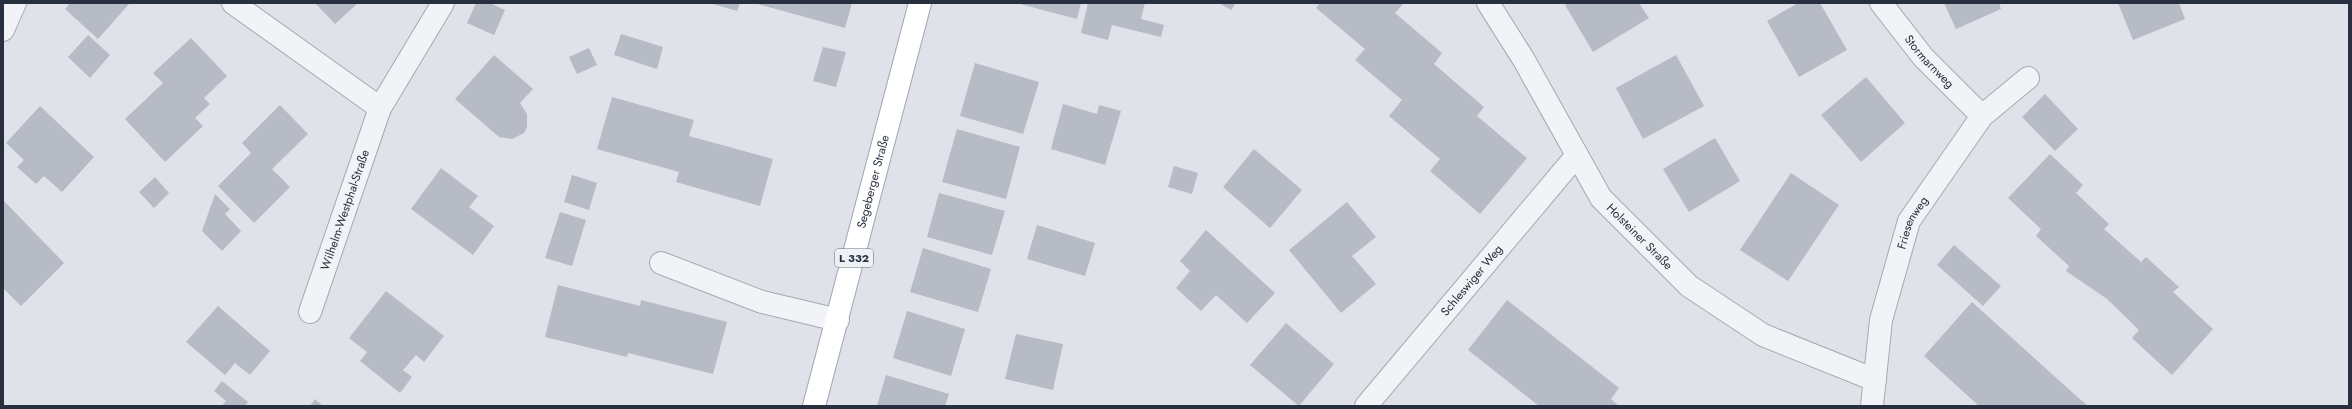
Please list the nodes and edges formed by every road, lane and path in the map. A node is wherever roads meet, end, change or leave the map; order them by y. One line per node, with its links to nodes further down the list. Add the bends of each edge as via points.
1 (15, 3): 7 (street)
2 (234, 3): 9 (street)
3 (443, 3): 9 (street, Wilhelm-Westphal-Straße)
4 (920, 3): 14 (main road, Segeberger Straße / L 332)
5 (1488, 3): 11 (street, Holsteiner Straße, via 1524,60)
6 (1881, 3): 10 (street, Stormarnweg, via 1924,57)
7 (3, 30)
8 (2028, 78): 10 (street, Friesenweg)
9 (380, 108): 13 (street, Wilhelm-Westphal-Straße)
10 (1982, 116): 15 (street, Friesenweg, via 1909,221 1881,320)
11 (1577, 154): 15 (street, Holsteiner Straße, via 1602,198 1689,286 1763,335); 17 (street, Schleswiger Weg)
12 (661, 263): 14 (street, via 762,302)
13 (310, 312)
14 (838, 320): 16 (main road, Segeberger Straße / L 332)
15 (1875, 380): 18 (street, Friesenweg)
16 (814, 406)
17 (1366, 406)
18 (1872, 406)

